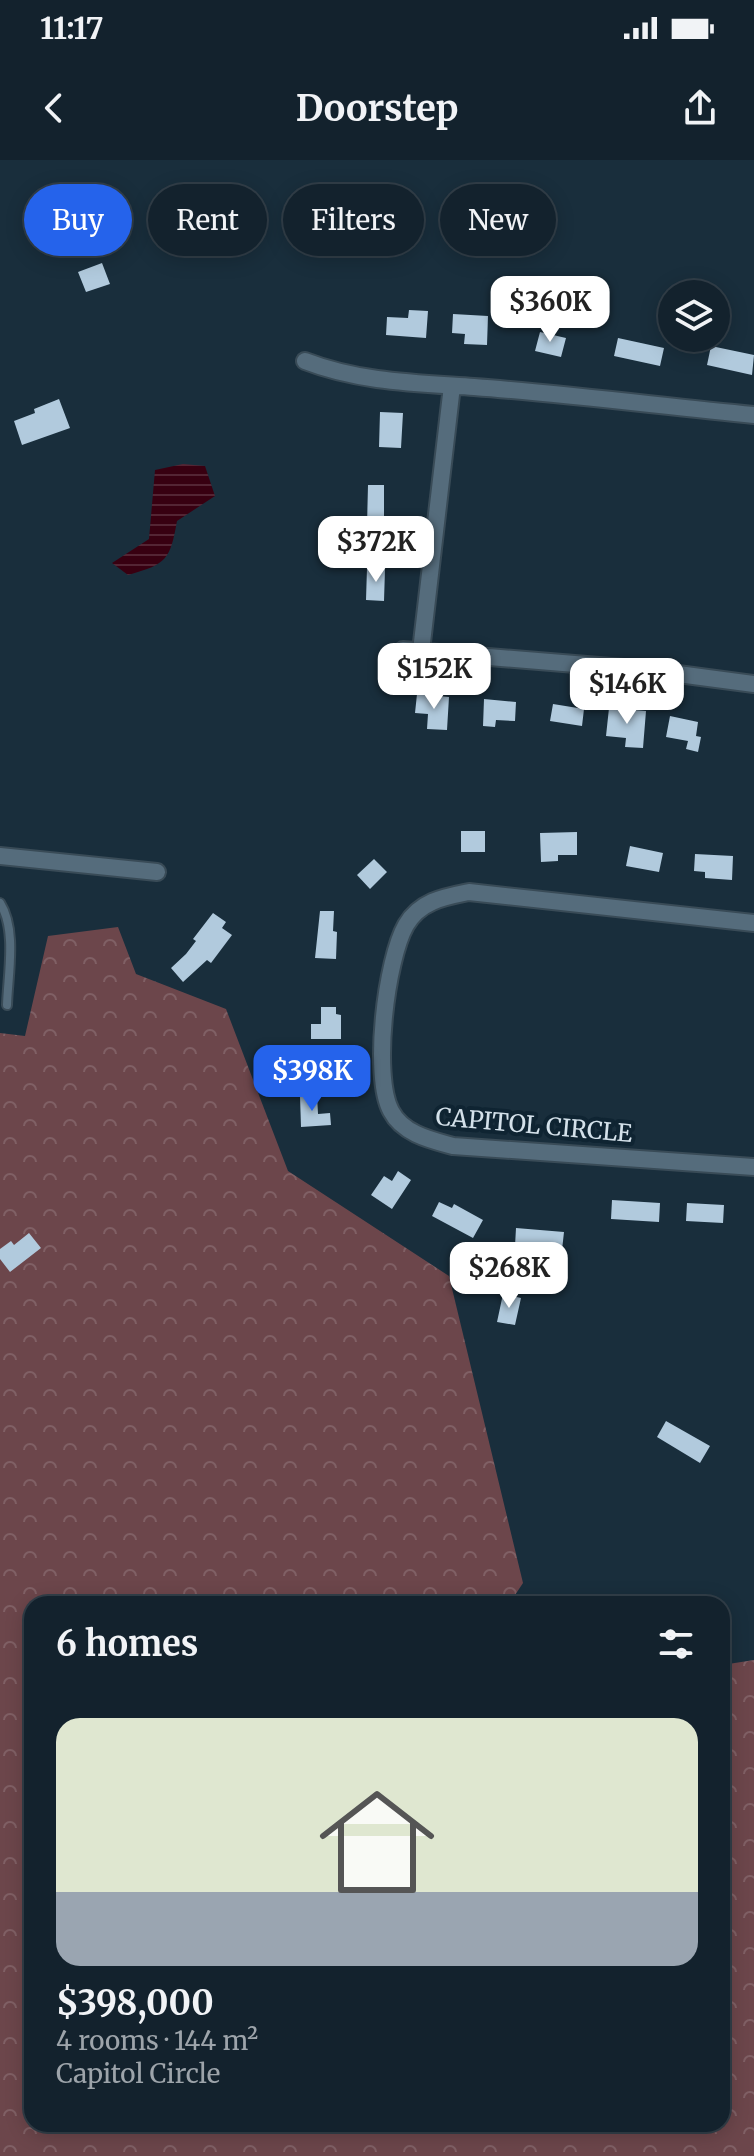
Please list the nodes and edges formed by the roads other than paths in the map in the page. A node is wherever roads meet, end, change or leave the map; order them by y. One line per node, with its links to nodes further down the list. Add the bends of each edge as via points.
1 (305, 361): 2 (street, via 361,378)
2 (452, 386): 3 (street); 5 (street)
3 (754, 415)
4 (403, 650): 5 (street)
5 (421, 651): 6 (street)
6 (754, 684)
7 (0, 856): 8 (street)
8 (157, 872)
9 (0, 903): 11 (lane, via 9,930)
10 (754, 923): 12 (street, CAPITOL CIRCLE, via 469,892 433,899 407,924 398,947 385,1016 381,1079 392,1113 418,1137 453,1146)
11 (7, 1005)
12 (754, 1167)

